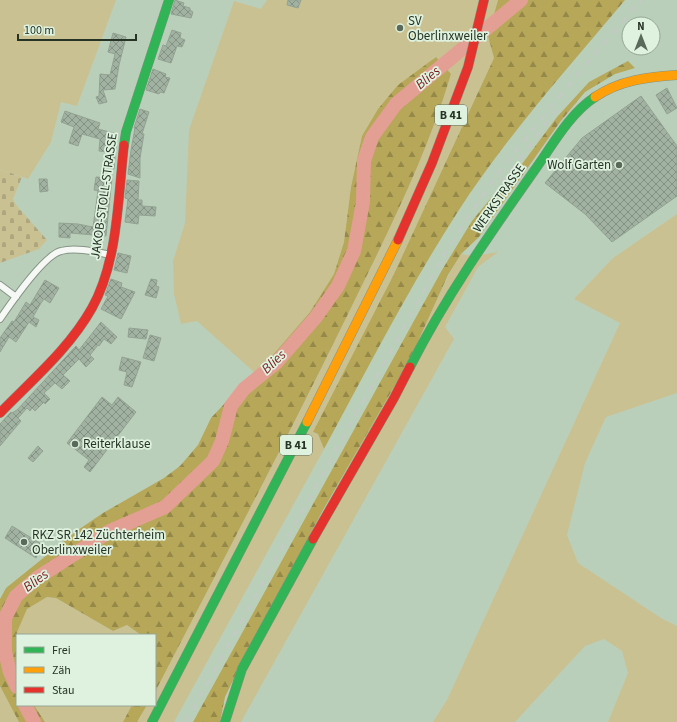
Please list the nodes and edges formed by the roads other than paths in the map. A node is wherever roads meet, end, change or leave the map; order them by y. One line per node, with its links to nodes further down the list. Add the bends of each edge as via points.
1 (168, 0): 4 (main road, JAKOB-STOLL-STRASSE, via 126,132)
2 (484, 0): 9 (main road, B 41, via 468,67 432,163 382,275)
3 (677, 75): 10 (main road, WERKSTRASSE, via 646,77 610,86 587,102 566,126 474,256 423,341 394,398 327,513 242,669)
4 (111, 255): 6 (street, via 63,250 53,254); 8 (main road, JAKOB-STOLL-STRASSE, via 92,308 79,329)
5 (0, 285): 6 (street)
6 (16, 297): 7 (street)
7 (0, 319)
8 (0, 413)
9 (152, 722)
10 (225, 722)

